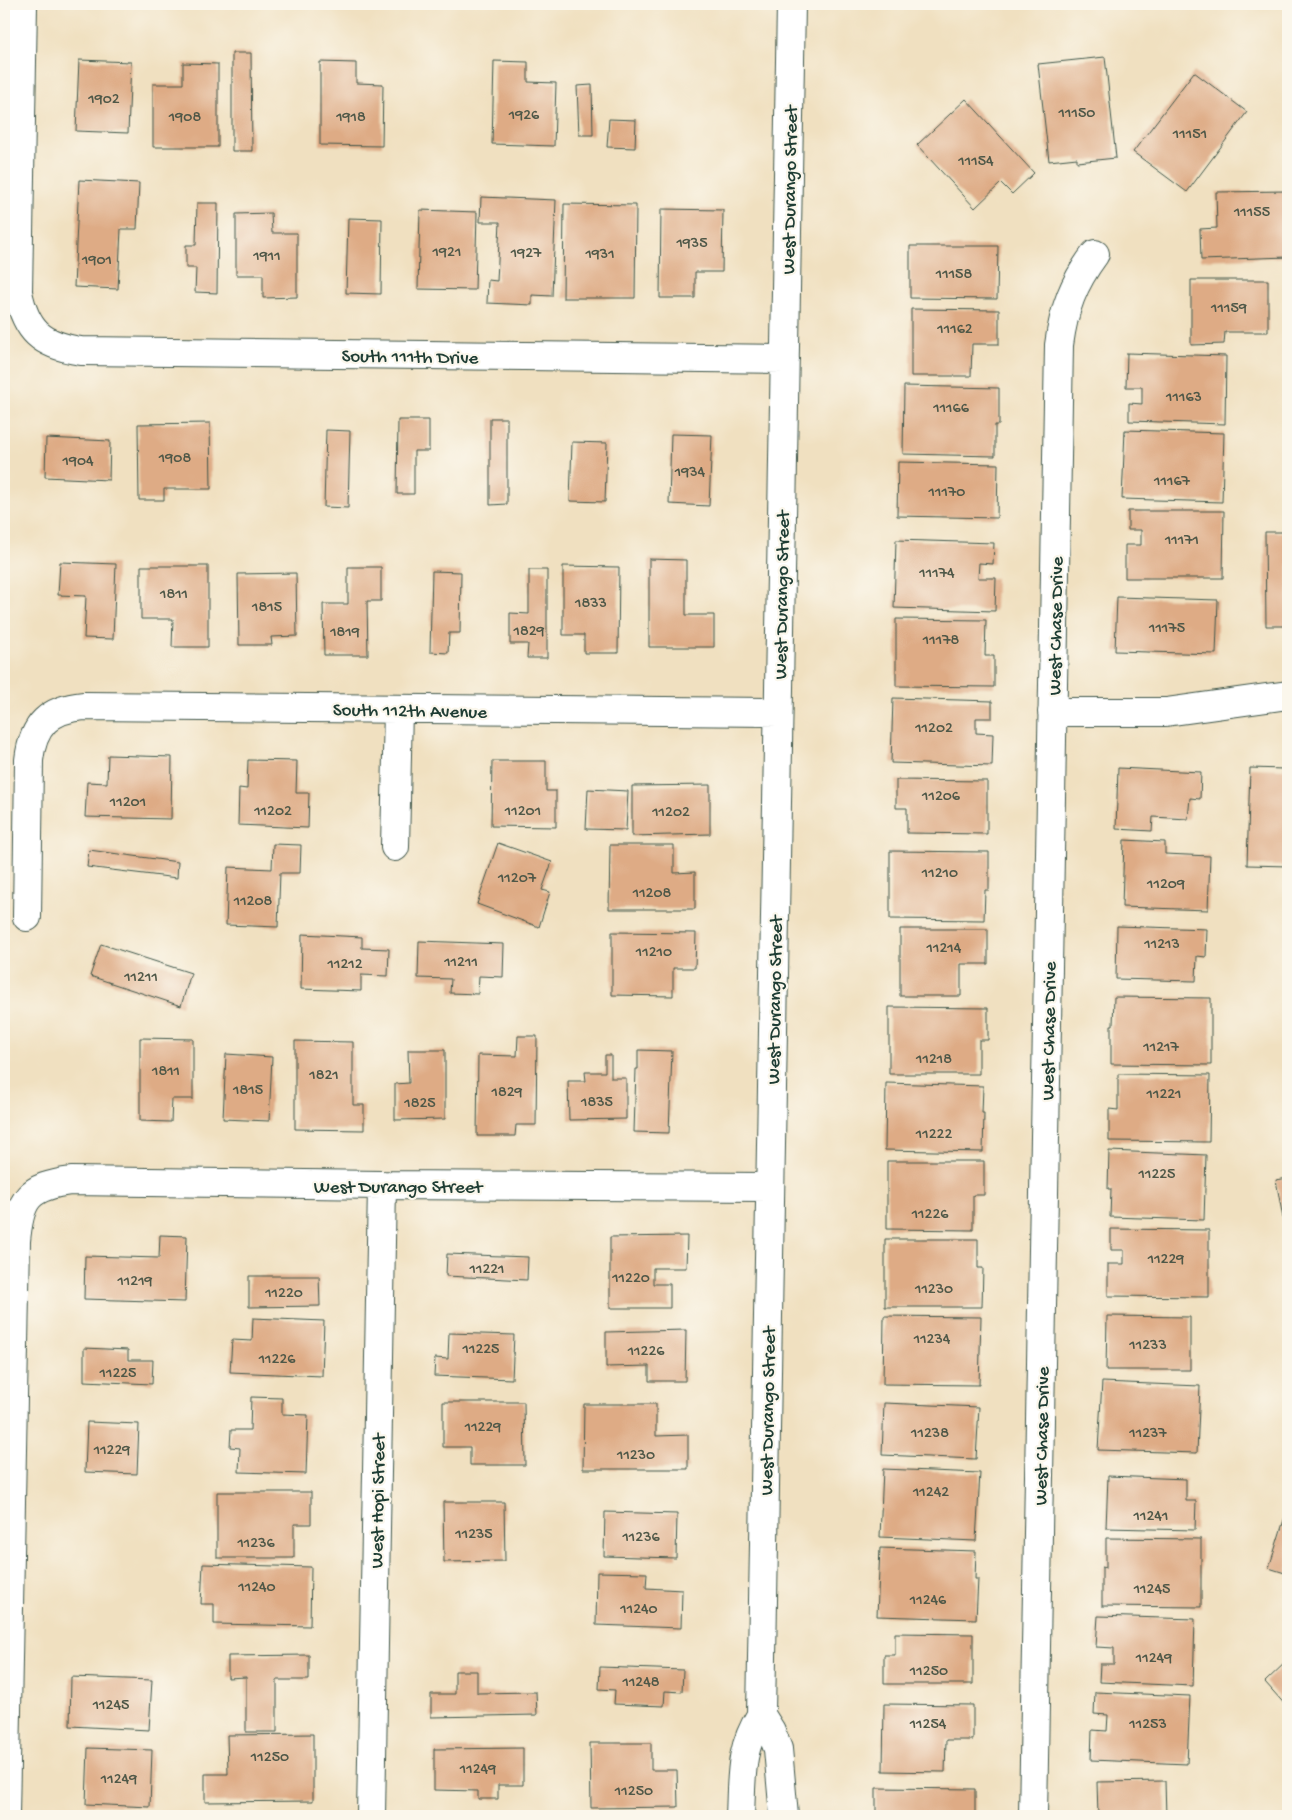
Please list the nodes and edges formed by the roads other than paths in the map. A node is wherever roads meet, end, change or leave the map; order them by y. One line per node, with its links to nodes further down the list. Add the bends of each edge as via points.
1 (23, 4): 4 (street, South 111th Drive, via 18,292 28,325 52,344 81,351)
2 (791, 4): 4 (street, West Durango Street)
3 (1095, 254): 8 (street, West Chase Drive, via 1070,294 1062,319 1059,345)
4 (785, 359): 7 (street, West Durango Street)
5 (1288, 695): 8 (street, via 1166,712)
6 (398, 709): 7 (street, South 112th Avenue); 9 (street); 10 (street, South 112th Avenue, via 84,706 57,712 45,720 31,746)
7 (778, 712): 12 (street, West Durango Street)
8 (1052, 712): 18 (street, West Chase Drive)
9 (395, 847)
10 (27, 917)
11 (382, 1185): 12 (street, West Durango Street); 14 (street, West Durango Street, via 71,1181 42,1187 30,1195 22,1208 16,1241); 15 (street, West Hopi Street)
12 (770, 1186): 13 (street, West Durango Street)
13 (761, 1715): 16 (street, via 751,1730 745,1749); 17 (street, via 778,1749)
14 (5, 1816)
15 (371, 1816)
16 (740, 1816)
17 (784, 1816)
18 (1033, 1816)

